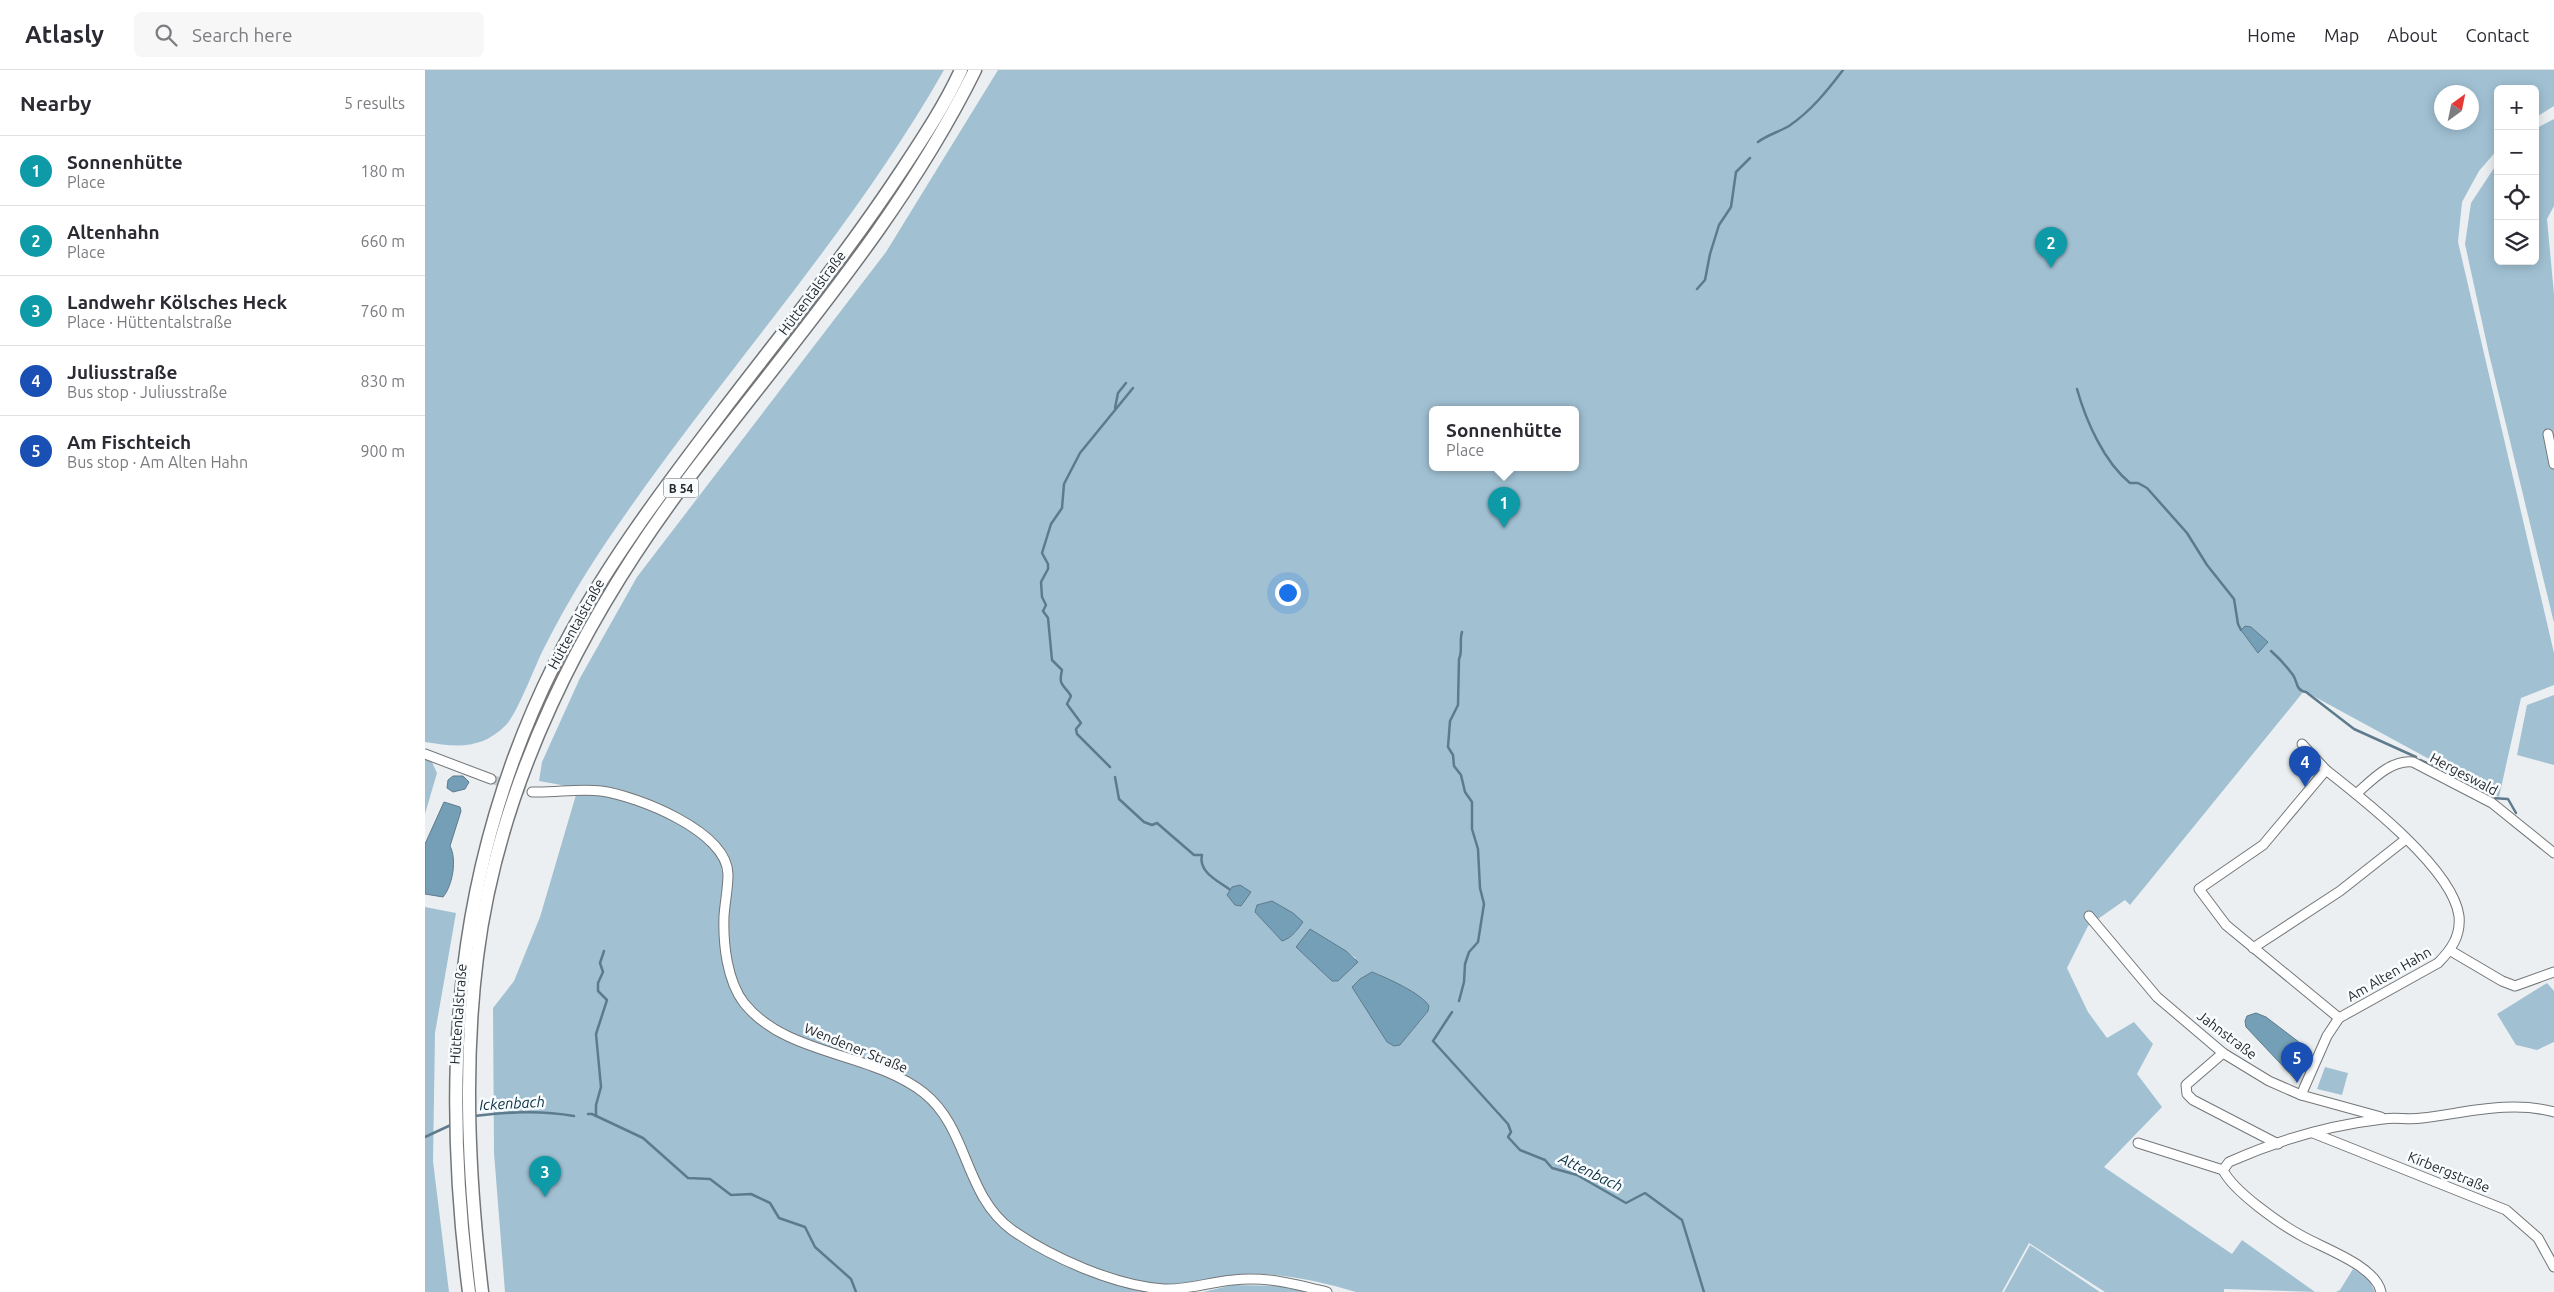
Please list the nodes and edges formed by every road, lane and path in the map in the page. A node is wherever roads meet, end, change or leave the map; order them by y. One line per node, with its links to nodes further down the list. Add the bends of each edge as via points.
1 (961, 70): 16 (highway, Hüttentalstraße / B 54, via 889,191 823,283 675,473 591,598 556,662 514,756 478,882)
2 (975, 70): 16 (highway, Hüttentalstraße / B 54, via 935,145 900,199 834,292 685,483 603,605 568,668 527,762)
3 (2548, 434): 4 (street)
4 (2554, 464)
5 (2301, 744): 7 (street, Am Alten Hahn)
6 (425, 754): 8 (street)
7 (2326, 770): 10 (street, Am Alten Hahn); 14 (street, via 2263,845 2199,889 2226,925)
8 (491, 779)
9 (532, 792): 30 (street, Wendener Straße, via 598,790 628,796 708,838 726,862 724,920 727,955 733,985 746,1006 791,1037 890,1073 926,1094 952,1128 983,1199 1013,1230 1088,1271 1128,1284 1166,1289 1262,1278)
10 (2355, 794): 11 (street, Am Alten Hahn); 12 (street, Hergeswald, via 2386,769 2405,761 2413,762 2492,803)
11 (2406, 839): 14 (street, via 2340,891); 15 (street, Am Alten Hahn, via 2428,862 2457,907 2459,926)
12 (2554, 853)
13 (2089, 916): 19 (street, Jahnstraße, via 2157,997)
14 (2253, 948): 18 (street)
15 (2451, 951): 17 (street, via 2515,986); 18 (street, Am Alten Hahn, via 2438,963)
16 (471, 952): 28 (highway, Hüttentalstraße / B 54, via 459,997 456,1084 457,1175); 29 (highway, Hüttentalstraße / B 54, via 471,1174)
17 (2554, 972)
18 (2339, 1018): 20 (street, Am Alten Hahn, via 2327,1036)
19 (2223, 1053): 20 (street, Jahnstraße, via 2269,1081); 25 (street, via 2186,1085 2187,1094)
20 (2301, 1095): 22 (street, Jahnstraße)
21 (2554, 1112): 22 (street, Jahnstraße, via 2533,1106 2515,1106 2419,1119)
22 (2386, 1118): 23 (street, Jahnstraße, via 2333,1126)
23 (2313, 1133): 25 (street, Jahnstraße); 27 (street, Kirbergstraße, via 2506,1210 2537,1238)
24 (2138, 1142): 26 (street)
25 (2278, 1144): 26 (street, Jahnstraße, via 2229,1162)
26 (2223, 1170): 31 (street, via 2228,1181 2283,1225 2372,1275)
27 (2554, 1267)
28 (469, 1292)
29 (483, 1292)
30 (1327, 1292)
31 (2381, 1292)

